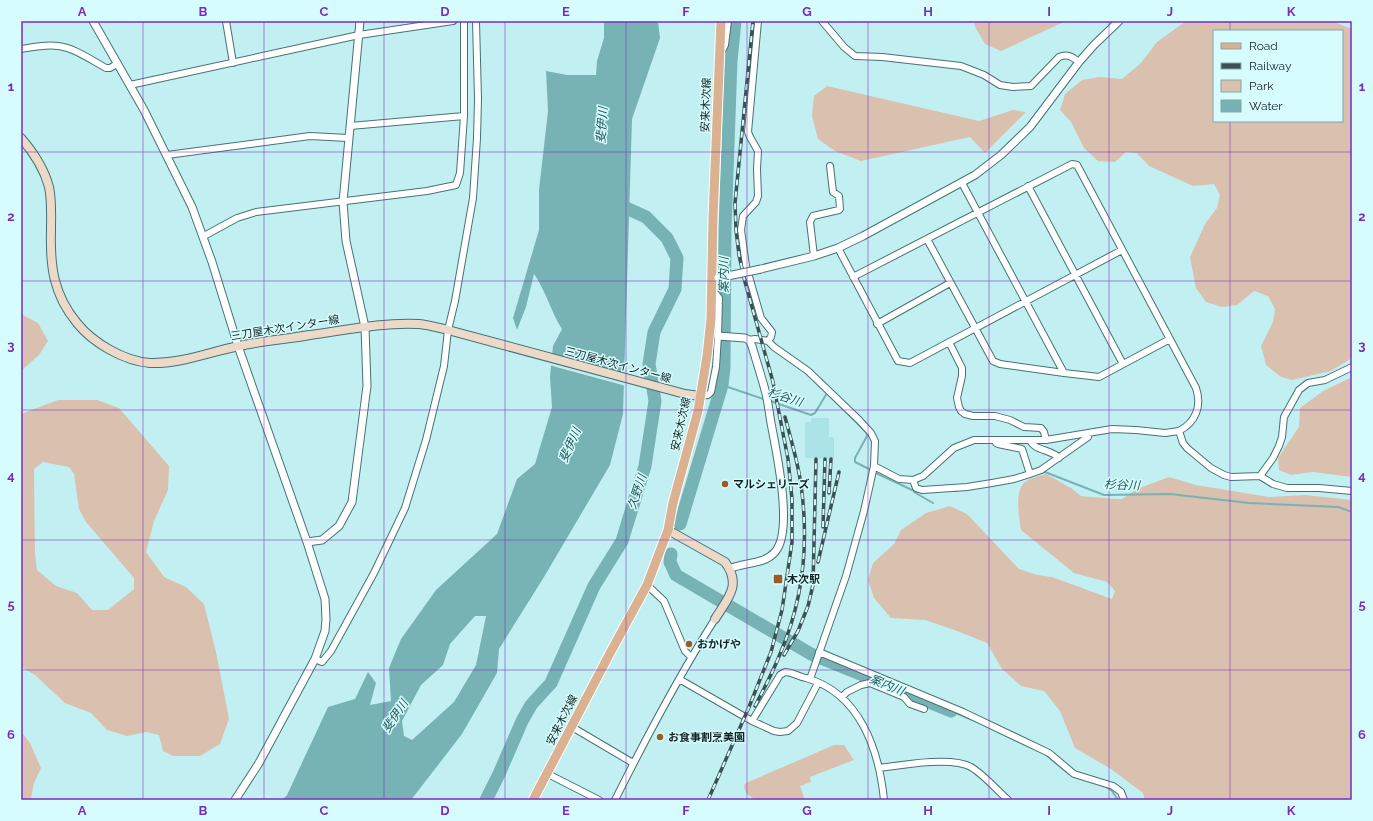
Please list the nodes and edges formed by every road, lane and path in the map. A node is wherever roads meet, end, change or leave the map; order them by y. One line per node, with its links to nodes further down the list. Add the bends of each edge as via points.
1 (93, 21): 17 (street)
2 (226, 21): 16 (street)
3 (360, 21): 12 (street)
4 (453, 21): 12 (street)
5 (464, 21): 19 (street)
6 (476, 21): 43 (street, via 477,138 473,198)
7 (721, 21): 14 (main road, 安来木次線)
8 (728, 21): 14 (street, via 726,45)
9 (758, 21): 47 (street, via 748,132 758,151 758,196 743,216 741,230 746,266 761,318 772,332)
10 (822, 21): 15 (street, via 855,56 961,66 1000,85 1031,86 1059,57 1067,54)
11 (1119, 21): 15 (street)
12 (359, 35): 16 (street); 20 (street)
13 (21, 49): 17 (street, via 60,46 106,68)
14 (720, 54): 36 (main road, 安来木次線, via 713,218)
15 (1079, 62): 25 (street, via 1018,140)
16 (233, 63): 18 (street)
17 (117, 64): 18 (street)
18 (130, 85): 23 (street)
19 (464, 116): 20 (street); 27 (street, via 460,173 456,185)
20 (350, 126): 22 (street)
21 (21, 138): 49 (main road, 三刀屋木次インター線, via 42,167 49,188 50,249 57,290 67,309 92,339 127,358 149,363 170,362)
22 (348, 138): 23 (street, via 310,136); 27 (street)
23 (167, 154): 29 (street)
24 (830, 166): 33 (street, via 833,192 839,196 840,209 813,216 811,219)
25 (962, 183): 28 (street); 31 (street)
26 (1028, 186): 28 (street); 32 (street, via 1075,163); 34 (street)
27 (343, 202): 29 (street, via 256,212 237,218); 41 (street, via 346,241)
28 (978, 212): 30 (street); 39 (street)
29 (204, 236): 49 (street)
30 (926, 239): 35 (street); 37 (street)
31 (838, 248): 33 (street); 35 (street)
32 (1122, 250): 34 (street); 45 (street)
33 (814, 256): 36 (street, bridge)
34 (1075, 275): 39 (street); 50 (street)
35 (853, 277): 40 (street)
36 (715, 278): 38 (main road, 安来木次線)
37 (950, 283): 40 (street); 42 (street)
38 (712, 294): 44 (street, via 717,294 719,298); 53 (main road, 安来木次線, via 707,356)
39 (1026, 302): 42 (street); 52 (street)
40 (877, 324): 48 (street, via 898,361 910,363)
41 (365, 327): 43 (main road, 三刀屋木次インター線, via 420,324); 49 (main road, 三刀屋木次インター線); 66 (street, via 367,386 352,502 339,526 322,540)
42 (975, 329): 48 (street); 52 (street, via 993,361)
43 (448, 330): 53 (main road, 三刀屋木次インター線); 72 (street, via 442,373 426,440 405,508 374,573 331,651 322,662)
44 (723, 336): 46 (street); 53 (street, via 712,389 708,395)
45 (1170, 339): 50 (street); 54 (street, via 1196,388 1199,399 1195,417)
46 (749, 340): 47 (street); 67 (street, via 765,390 778,462 782,529 780,544 773,554 764,560)
47 (768, 341): 60 (street, via 808,371 871,433 876,445)
48 (949, 342): 58 (street, via 962,368 957,398 962,411 973,416 995,416 1024,427 1041,428)
49 (238, 346): 66 (street)
50 (1123, 364): 52 (street, via 1099,377)
51 (1352, 367): 62 (street, via 1325,380 1308,383 1299,390 1284,417 1279,446)
52 (1064, 373)
53 (700, 396): 65 (main road, 安来木次線)
54 (1179, 431): 55 (street, via 1165,433 1112,429); 62 (street, via 1187,448 1217,472 1231,477)
55 (1088, 434): 58 (street); 59 (street, via 1088,437)
56 (995, 440): 57 (street); 61 (street, via 998,444 1022,449); 63 (street, via 974,440 960,444 923,476)
57 (1030, 440): 58 (street); 59 (street, via 1033,445)
58 (1046, 440)
59 (1059, 458): 61 (street)
60 (874, 466): 63 (street, via 899,479); 70 (street, via 846,576)
61 (1030, 474): 63 (street, via 992,483 937,490 918,489)
62 (1260, 476): 64 (street, via 1273,484 1287,488)
63 (913, 480)
64 (1352, 491)
65 (668, 530): 67 (main road, via 724,562); 68 (main road, 安来木次線)
66 (308, 542): 72 (street, via 326,609 325,632)
67 (729, 569): 69 (main road, via 733,577 733,588)
68 (647, 586): 71 (street, via 664,601 685,650); 80 (main road, 安来木次線)
69 (715, 619): 71 (street)
70 (819, 653): 74 (street); 75 (street)
71 (691, 657): 73 (street)
72 (315, 659): 84 (street, via 259,763)
73 (679, 679): 79 (street); 81 (street)
74 (810, 680): 76 (street); 79 (street, via 791,672 783,673)
75 (876, 681): 77 (street, via 861,684); 78 (street, via 910,704); 90 (street, via 963,712 1049,752 1074,774 1114,786 1121,792)
76 (818, 683): 77 (street); 79 (street, via 797,723 788,731 774,732)
77 (842, 697): 82 (street, via 868,733)
78 (924, 709)
79 (752, 721)
80 (572, 727): 81 (street); 83 (main road, 安来木次線)
81 (634, 763): 87 (street)
82 (880, 768): 88 (street); 89 (street, via 918,762 963,764 973,768)
83 (548, 774): 85 (main road, 安来木次線); 86 (street)
84 (235, 800)
85 (533, 800)
86 (599, 800)
87 (616, 800)
88 (884, 800)
89 (1008, 800)
90 (1124, 800)

